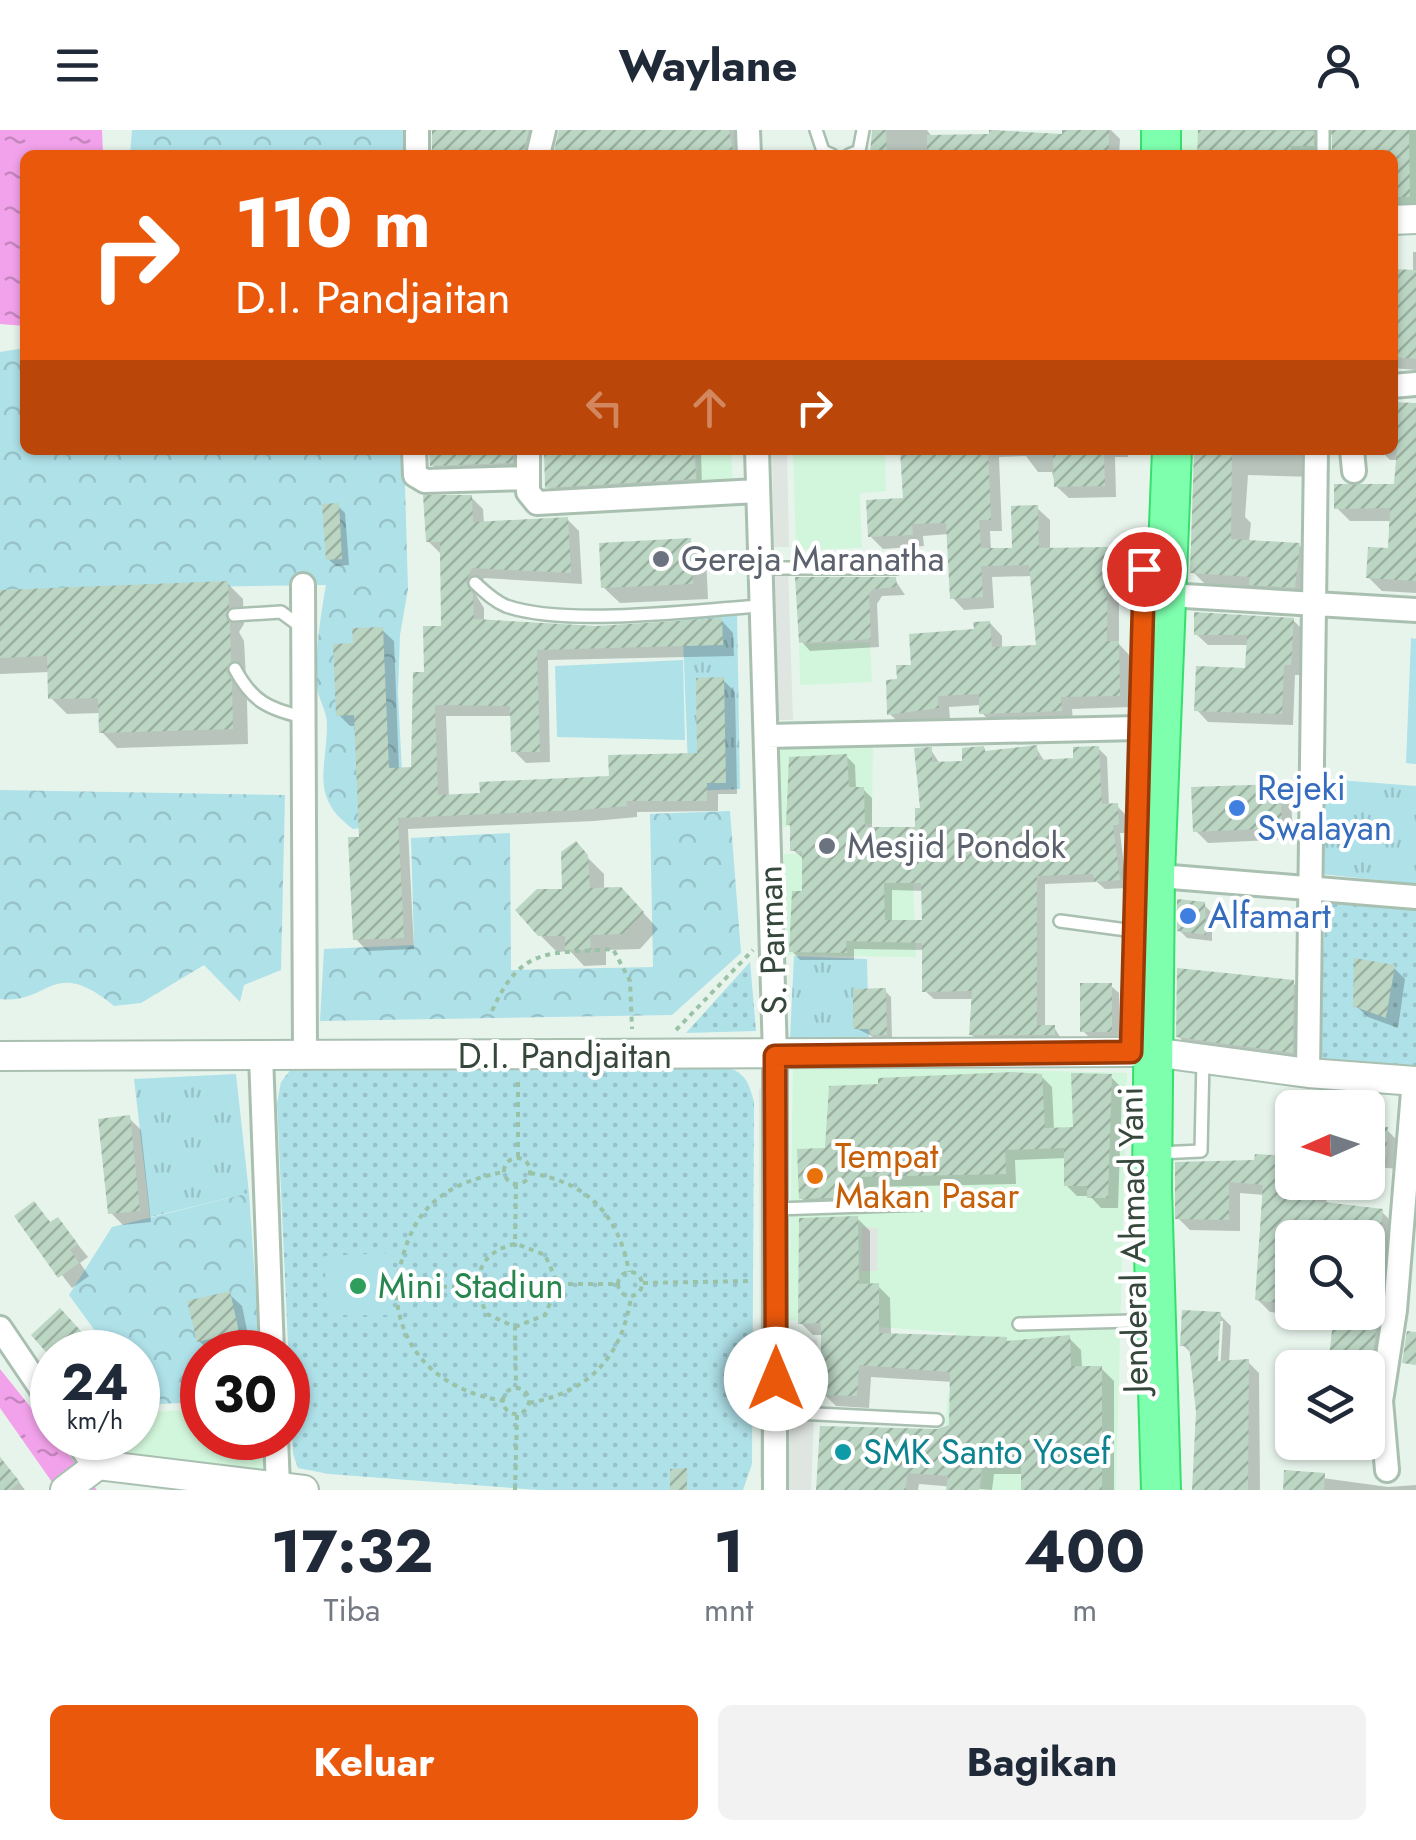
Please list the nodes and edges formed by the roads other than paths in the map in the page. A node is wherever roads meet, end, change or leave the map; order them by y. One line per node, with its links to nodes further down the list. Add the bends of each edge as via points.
1 (414, 455): 7 (street, via 416,476 424,481)
2 (528, 455): 7 (street)
3 (757, 455): 8 (street, S. Parman)
4 (1146, 455): 21 (highway, Jenderal Ahmad Yani)
5 (1172, 455): 13 (highway, Jenderal Ahmad Yani)
6 (1316, 455): 14 (street)
7 (528, 478): 8 (street, via 532,500 547,504)
8 (757, 490): 9 (street, S. Parman)
9 (753, 561): 10 (lane); 15 (street, S. Parman)
10 (896, 568)
11 (476, 583): 15 (lane, via 507,606 538,611)
12 (302, 585): 18 (street)
13 (1168, 595): 14 (street); 23 (highway, Jenderal Ahmad Yani)
14 (1317, 604): 16 (street); 24 (street)
15 (762, 606): 22 (street, S. Parman)
16 (1416, 610)
17 (234, 614): 18 (lane, via 281,612)
18 (302, 629): 20 (street)
19 (235, 669): 20 (lane, via 261,704)
20 (303, 716): 31 (street)
21 (1140, 728): 22 (street); 23 (highway, Jenderal Ahmad Yani)
22 (766, 736): 32 (street, S. Parman)
23 (1145, 874): 24 (street); 27 (highway, Jenderal Ahmad Yani); 28 (highway, Jenderal Ahmad Yani)
24 (1312, 888): 25 (street); 34 (street)
25 (1416, 897)
26 (1060, 922): 27 (lane)
27 (1134, 931): 28 (highway, Jenderal Ahmad Yani)
28 (1142, 1052): 32 (street, D.I. Pandjaitan); 33 (street, D.I. Pandjaitan); 36 (highway, Jenderal Ahmad Yani); 43 (highway, Jenderal Ahmad Yani)
29 (0, 1056): 30 (street, D.I. Pandjaitan)
30 (260, 1056): 31 (street, D.I. Pandjaitan); 46 (street)
31 (305, 1056): 32 (street, D.I. Pandjaitan)
32 (775, 1056): 39 (street, S. Parman)
33 (1204, 1059): 34 (street, D.I. Pandjaitan); 36 (lane, via 1201,1150)
34 (1308, 1072): 35 (street, D.I. Pandjaitan)
35 (1415, 1080): 37 (street)
36 (1152, 1153): 56 (highway, Jenderal Ahmad Yani)
37 (1412, 1155): 40 (street)
38 (924, 1204): 39 (lane)
39 (776, 1210): 49 (street, S. Parman)
40 (1409, 1234): 41 (street)
41 (1408, 1270): 42 (street)
42 (1405, 1312): 47 (street)
43 (1132, 1321): 44 (lane); 56 (highway, Jenderal Ahmad Yani)
44 (1019, 1324)
45 (0, 1328): 48 (street)
46 (271, 1330)
47 (1385, 1369)
48 (30, 1372)
49 (776, 1412): 50 (lane); 57 (street, S. Parman)
50 (937, 1420)
51 (1385, 1459): 53 (street)
52 (283, 1460): 55 (street)
53 (1387, 1470)
54 (81, 1476): 55 (street)
55 (291, 1488)
56 (1153, 1489)
57 (775, 1490)

